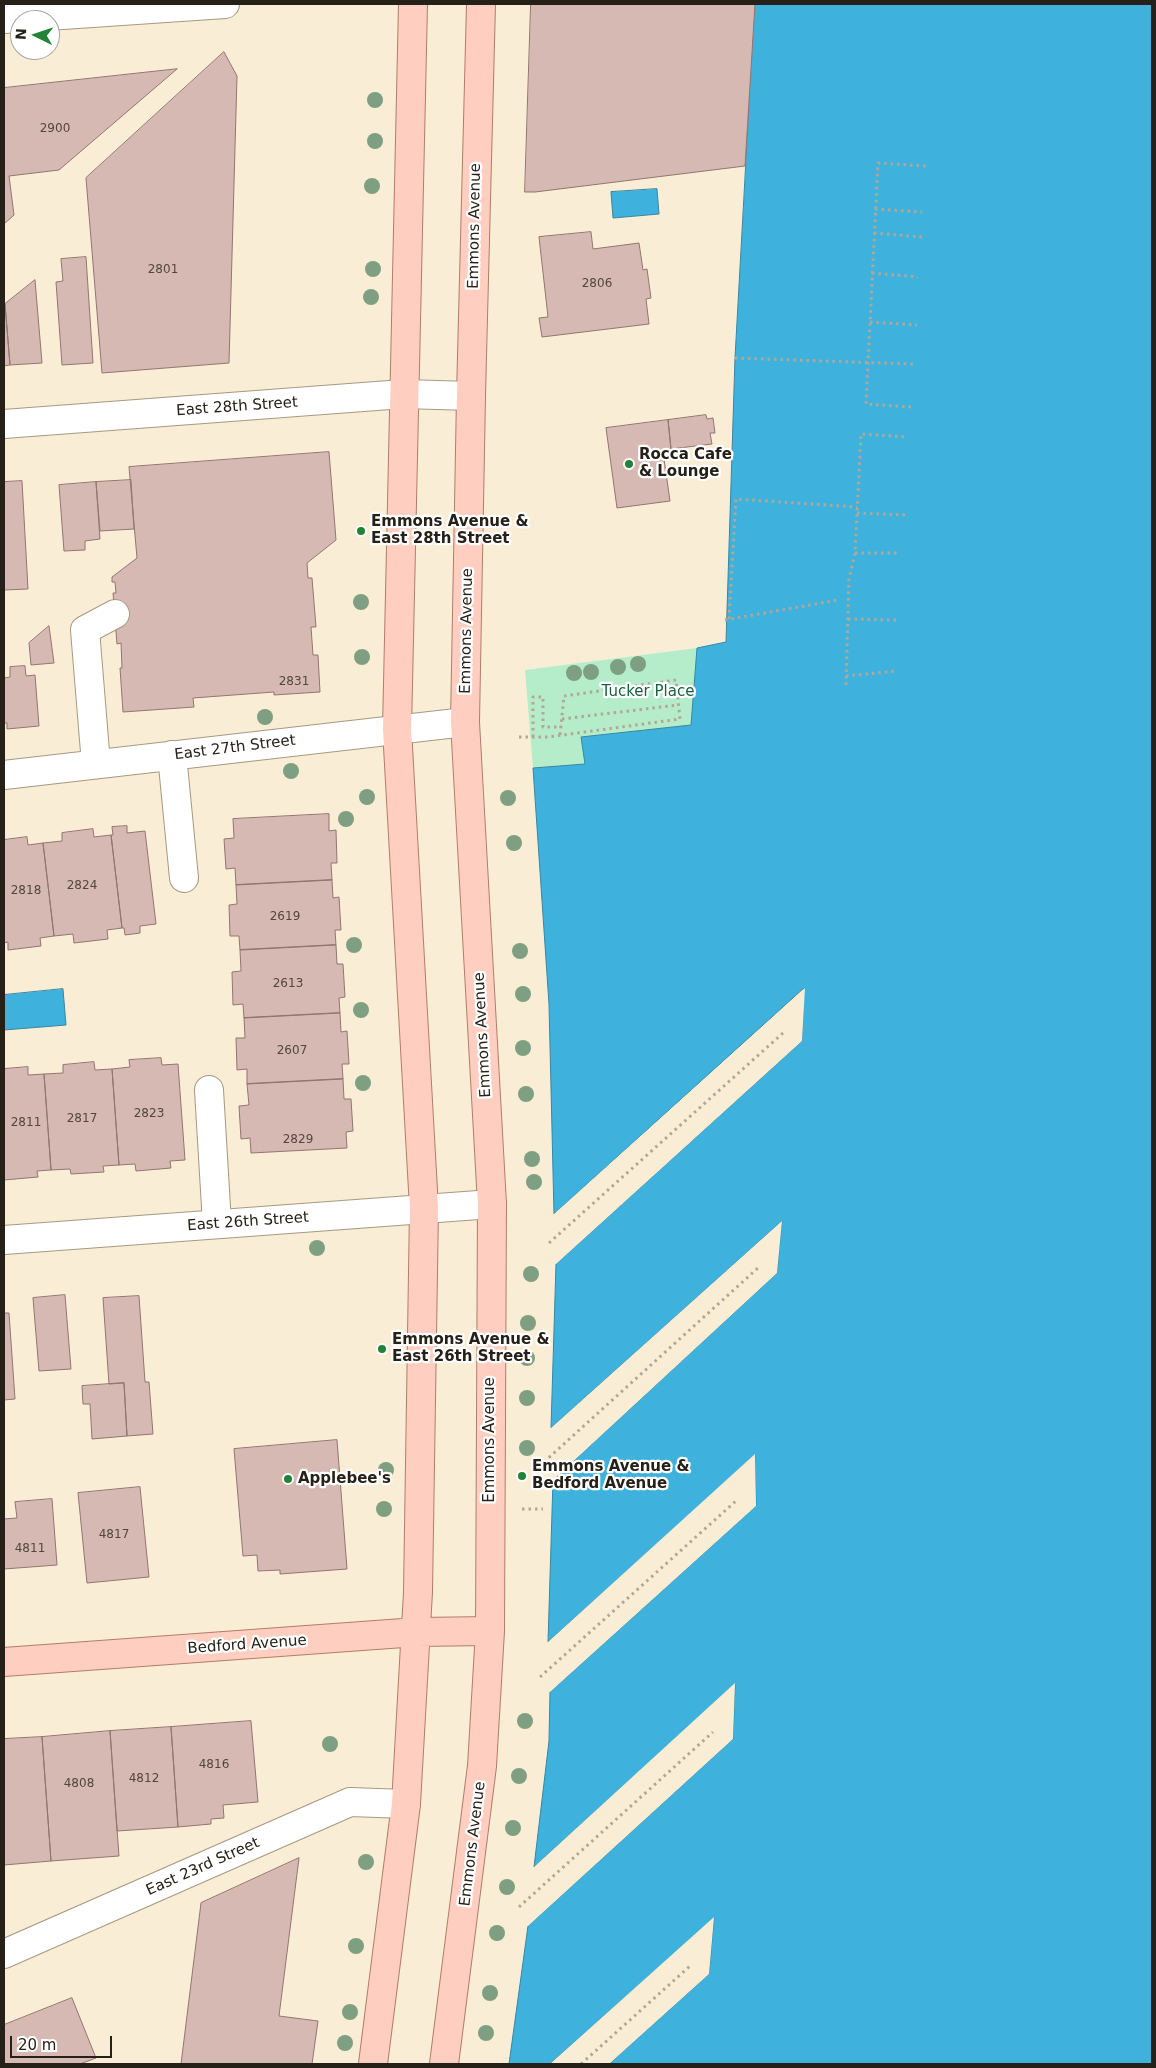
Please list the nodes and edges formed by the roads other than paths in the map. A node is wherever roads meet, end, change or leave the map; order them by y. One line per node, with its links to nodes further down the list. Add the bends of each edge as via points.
1 (225, 4): 4 (street)
2 (413, 4): 5 (main road)
3 (477, 5): 6 (main road, Emmons Avenue)
4 (4, 19)
5 (403, 394): 6 (street, East 28th Street); 7 (street, East 28th Street); 10 (main road)
6 (471, 396): 9 (main road, Emmons Avenue)
7 (4, 424)
8 (115, 614): 12 (street, via 85,630)
9 (466, 722): 10 (street, East 27th Street); 16 (main road, Emmons Avenue)
10 (397, 729): 11 (street, East 27th Street); 17 (main road)
11 (172, 755): 12 (street, East 27th Street); 14 (street)
12 (96, 764): 13 (street, East 27th Street)
13 (4, 775)
14 (184, 878)
15 (209, 1090): 18 (street)
16 (492, 1204): 17 (street, East 26th Street); 20 (main road, Emmons Avenue)
17 (424, 1208): 18 (street, East 26th Street); 21 (main road)
18 (218, 1224): 19 (street, East 26th Street)
19 (4, 1240)
20 (490, 1631): 21 (main road, Bedford Avenue); 26 (main road, Emmons Avenue, via 482,1766)
21 (417, 1632): 22 (main road, Bedford Avenue); 23 (main road)
22 (4, 1662)
23 (406, 1804): 24 (street, East 23rd Street, via 350,1802); 25 (main road)
24 (4, 1954)
25 (373, 2064)
26 (444, 2064)

